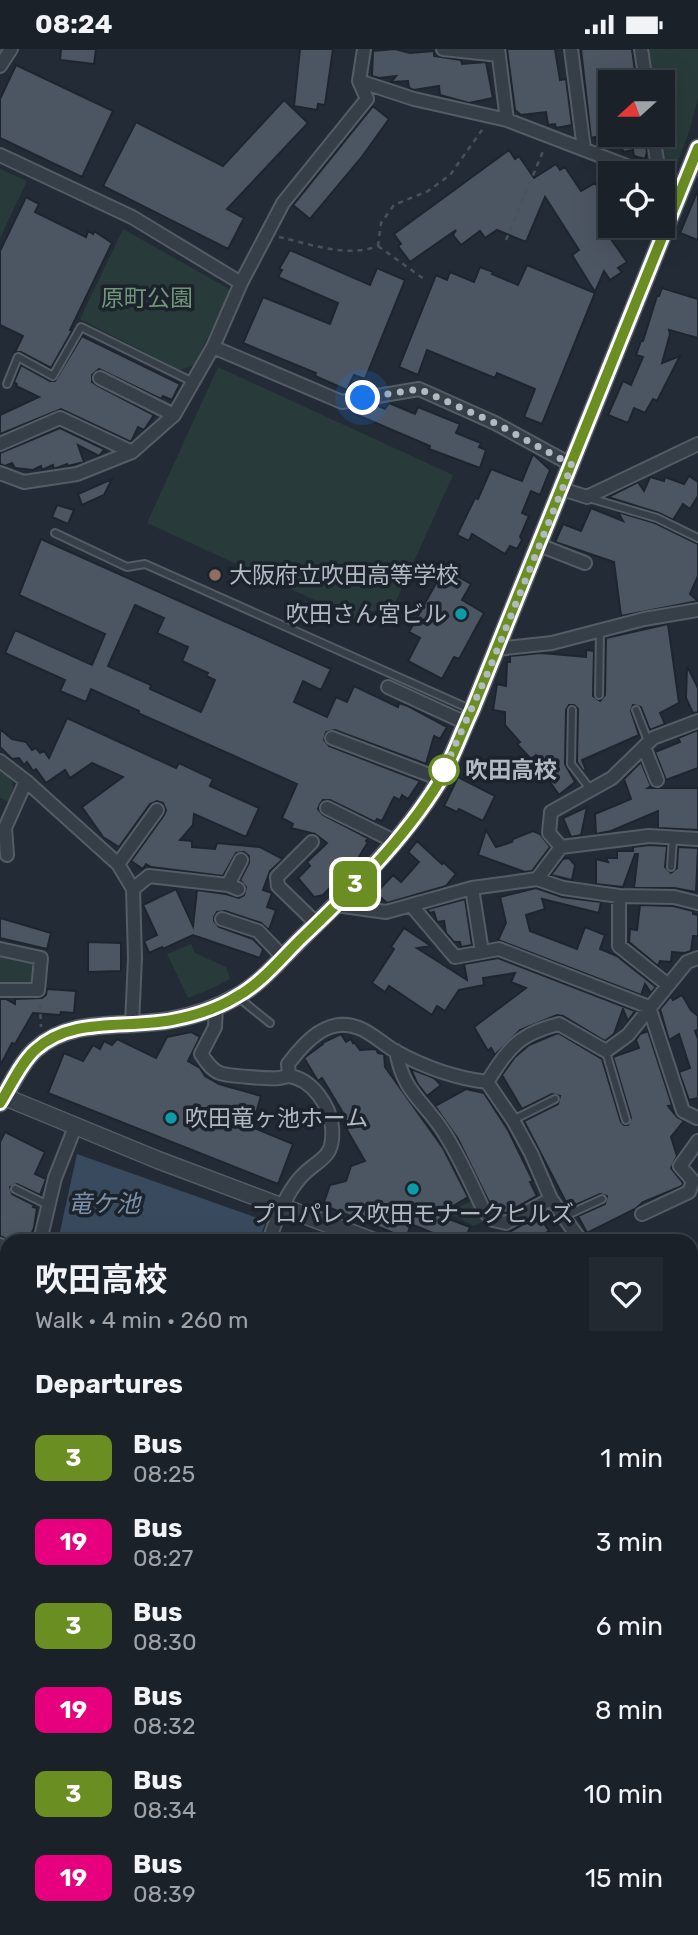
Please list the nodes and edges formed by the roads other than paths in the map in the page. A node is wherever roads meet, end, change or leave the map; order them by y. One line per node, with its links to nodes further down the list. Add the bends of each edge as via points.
1 (11, 49): 7 (street)
2 (364, 49): 9 (street)
3 (443, 49): 6 (street)
4 (571, 49): 12 (street)
5 (641, 49): 8 (street)
6 (498, 52): 10 (street)
7 (0, 66)
8 (644, 70)
9 (359, 81): 10 (street); 17 (street, via 367,99 283,203)
10 (508, 120): 12 (street)
11 (698, 148): 16 (street)
12 (584, 149): 14 (street)
13 (0, 155): 17 (street, via 132,217)
14 (614, 161)
15 (675, 184): 16 (street)
16 (683, 186): 26 (street)
17 (241, 283): 18 (street)
18 (213, 347): 20 (street); 26 (street, via 342,402 419,389)
19 (100, 378): 22 (street)
20 (193, 381): 21 (lane, via 81,327 53,376 18,357); 22 (street)
21 (7, 384)
22 (174, 415): 25 (street)
23 (0, 444): 25 (street, via 60,418)
24 (698, 444): 29 (street)
25 (132, 452): 27 (street, via 77,474 24,482)
26 (572, 465): 28 (street)
27 (0, 473)
28 (562, 489): 29 (street); 32 (street)
29 (587, 497): 31 (lane, via 657,518)
30 (55, 533): 41 (lane, via 127,568 145,564)
31 (698, 537)
32 (539, 545): 33 (street); 36 (street)
33 (585, 563)
34 (698, 610): 35 (street)
35 (600, 630): 36 (street, via 552,643); 38 (lane)
36 (497, 649): 41 (street)
37 (388, 687): 41 (street)
38 (599, 695)
39 (572, 710): 49 (lane, via 571,764)
40 (636, 710): 44 (lane)
41 (469, 716): 46 (street)
42 (698, 721): 44 (street)
43 (332, 738): 46 (street)
44 (646, 745): 47 (street); 49 (street, via 612,778)
45 (0, 761): 48 (street)
46 (440, 779): 55 (street)
47 (657, 780)
48 (26, 781): 57 (street, via 5,828); 59 (street)
49 (591, 790): 56 (street, via 551,812 549,833)
50 (327, 808): 55 (street)
51 (156, 810): 59 (street)
52 (673, 838): 53 (street); 56 (street, via 649,836); 60 (lane)
53 (698, 839)
54 (312, 842): 69 (street, via 276,877 278,886)
55 (396, 842): 66 (street)
56 (561, 847): 61 (street)
57 (7, 855)
58 (241, 860): 63 (street, via 233,887 149,876)
59 (118, 864): 63 (street)
60 (671, 867)
61 (537, 879): 62 (street); 64 (street, via 563,888)
62 (472, 888): 67 (street); 71 (street)
63 (133, 889): 80 (street)
64 (619, 896): 65 (street, via 674,897); 74 (street, via 619,946)
65 (698, 903)
66 (336, 905): 67 (street, via 386,912); 69 (street)
67 (411, 905): 71 (street, via 455,957)
68 (222, 919): 72 (street, via 258,930)
69 (317, 924): 72 (street)
70 (0, 949): 75 (street, via 41,958 38,990)
71 (482, 952): 78 (street, via 499,949)
72 (283, 957): 76 (street)
73 (698, 958): 74 (street, via 687,962)
74 (668, 985): 78 (street)
75 (0, 990)
76 (238, 996): 77 (street); 79 (lane)
77 (216, 1006): 80 (street, via 172,1020); 83 (street, via 215,1027 201,1054 210,1066 220,1074)
78 (649, 1007): 82 (street, via 628,1035); 87 (street, via 683,1111)
79 (270, 1023)
80 (132, 1024): 85 (street, via 86,1027 47,1040 32,1052)
81 (396, 1051): 83 (street, via 358,1027 340,1024 305,1042 288,1064); 84 (street, via 457,1078); 93 (street, via 408,1089 444,1132 493,1220 506,1223)
82 (606, 1051): 84 (street, via 559,1024 538,1030 509,1049); 89 (lane)
83 (289, 1076): 96 (street, via 321,1096 332,1125 331,1146 324,1160 300,1177)
84 (487, 1082): 88 (street)
85 (1, 1099): 90 (street)
86 (555, 1099): 88 (lane)
87 (698, 1118)
88 (513, 1120): 93 (street)
89 (626, 1120)
90 (75, 1127): 95 (street); 96 (street)
91 (698, 1141): 97 (street, via 680,1166 693,1181 689,1192)
92 (15, 1189): 95 (lane)
93 (551, 1199): 98 (street)
94 (602, 1199): 98 (lane)
95 (48, 1205): 99 (street)
96 (282, 1206): 100 (street); 101 (street)
97 (642, 1214)
98 (565, 1216): 102 (street)
99 (42, 1234)
100 (271, 1234)
101 (355, 1234)
102 (576, 1234)

